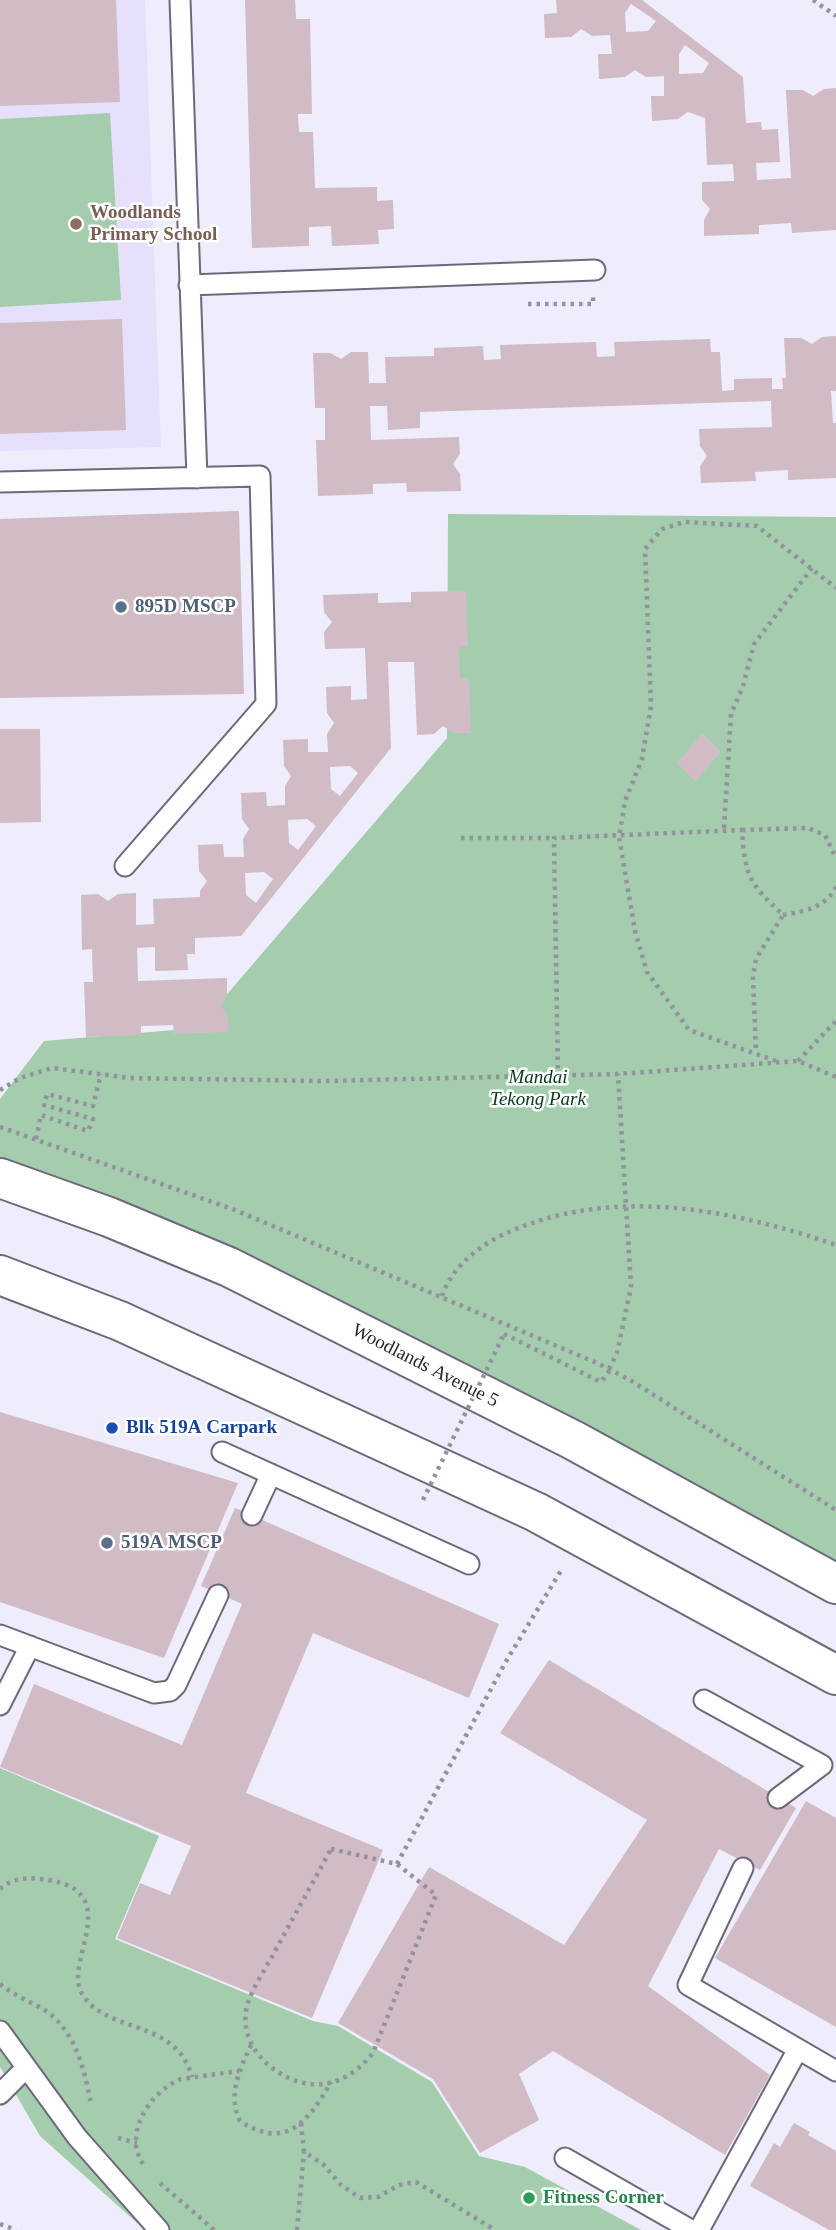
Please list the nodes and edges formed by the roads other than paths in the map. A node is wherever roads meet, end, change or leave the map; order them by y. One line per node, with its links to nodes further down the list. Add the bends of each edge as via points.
1 (180, 0): 3 (lane)
2 (595, 270): 3 (lane)
3 (189, 285): 4 (lane)
4 (197, 478): 5 (lane); 6 (lane, via 260,476 266,705)
5 (0, 482)
6 (125, 866)
7 (0, 1178): 13 (main road, Woodlands Avenue 5, via 109,1216 229,1267 558,1432)
8 (0, 1275): 17 (main road, via 120,1321 536,1512)
9 (222, 1452): 10 (lane)
10 (271, 1474): 11 (lane); 12 (lane)
11 (252, 1515)
12 (469, 1564)
13 (836, 1584)
14 (218, 1595): 16 (lane, via 176,1685 163,1693)
15 (0, 1635): 16 (lane)
16 (30, 1646): 19 (lane)
17 (836, 1675)
18 (704, 1700): 20 (lane, via 822,1765)
19 (0, 1705)
20 (778, 1798)
21 (743, 1868): 23 (lane, via 688,1985)
22 (0, 2031): 24 (lane)
23 (798, 2049): 25 (lane); 30 (lane)
24 (26, 2068): 26 (lane); 28 (lane, via 76,2137)
25 (836, 2071)
26 (0, 2094)
27 (565, 2158): 29 (lane)
28 (159, 2230)
29 (691, 2230)
30 (699, 2230)

